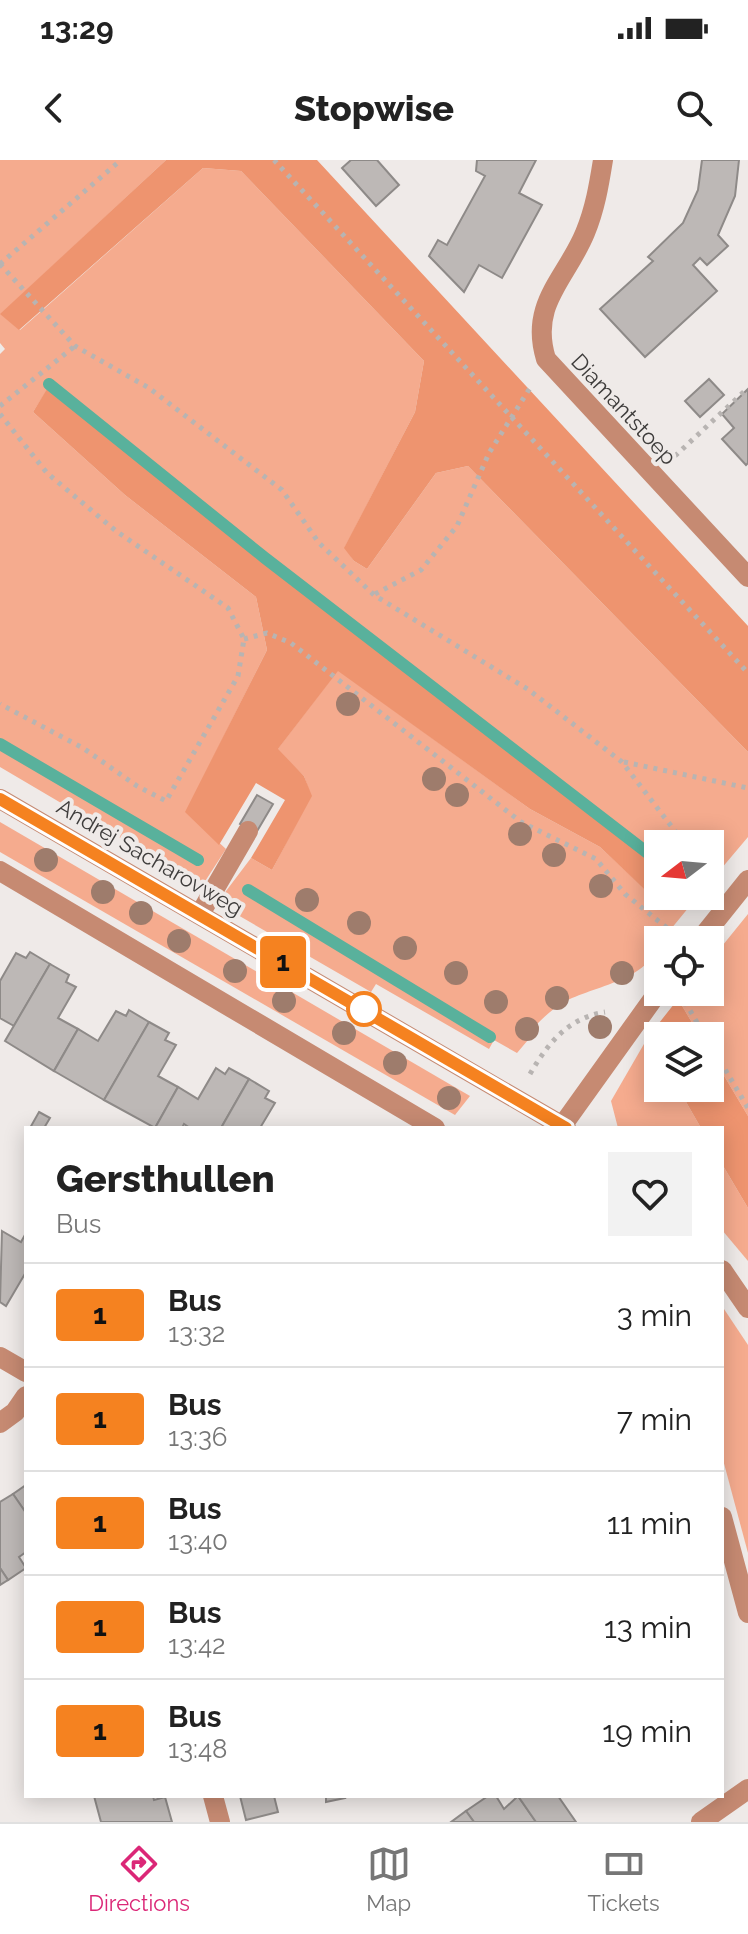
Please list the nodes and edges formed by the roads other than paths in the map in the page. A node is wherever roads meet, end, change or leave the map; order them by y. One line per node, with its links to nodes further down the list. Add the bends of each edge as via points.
1 (603, 160): 2 (street, Diamantstoep, via 585,234 541,318 546,359)
2 (748, 577)
3 (0, 799): 7 (street, Andrej Sacharovweg)
4 (248, 831): 7 (street)
5 (0, 871): 10 (street)
6 (748, 880): 8 (street)
7 (200, 914): 11 (street, Andrej Sacharovweg)
8 (711, 926)
9 (647, 1006): 12 (street)
10 (432, 1126)
11 (562, 1126)
12 (565, 1126)
13 (724, 1273): 14 (street)
14 (748, 1308)
15 (0, 1357): 16 (street)
16 (24, 1371)
17 (24, 1399): 18 (street)
18 (0, 1423)
19 (724, 1524): 20 (street)
20 (748, 1613)
21 (748, 1789): 24 (street)
22 (214, 1798): 23 (street)
23 (220, 1822)
24 (701, 1822)

